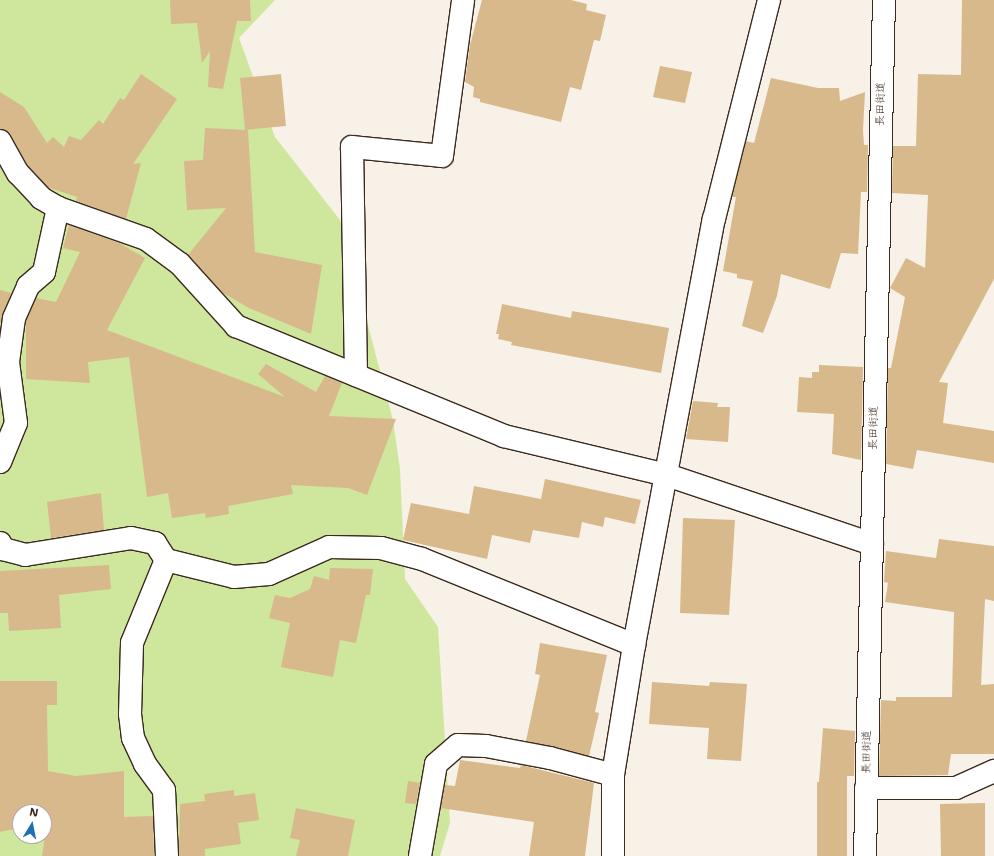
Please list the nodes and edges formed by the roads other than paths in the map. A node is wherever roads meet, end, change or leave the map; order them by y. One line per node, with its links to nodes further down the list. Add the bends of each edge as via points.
1 (463, 0): 6 (street, via 442,156 352,147)
2 (769, 0): 8 (street, via 714,219)
3 (884, 0): 10 (street, 長田街道)
4 (0, 141): 5 (street, via 18,173 41,198)
5 (58, 208): 6 (street, via 146,239 180,264 236,326); 7 (street, via 44,272 28,286 14,318 8,362 16,423)
6 (356, 375): 8 (street, via 504,436)
7 (0, 462)
8 (667, 475): 10 (street); 12 (street)
9 (0, 543): 11 (street, via 2,549 25,555 131,538 155,543)
10 (872, 544): 15 (street, 長田街道)
11 (166, 560): 12 (street, via 234,577 269,574 329,547 381,548 422,559); 16 (street, via 132,643 130,714 133,738 145,764 164,790)
12 (634, 646): 14 (street)
13 (994, 771): 15 (street, via 956,788)
14 (613, 775): 17 (street, via 550,758 486,746 458,745 436,764); 18 (street)
15 (866, 788): 19 (street, 長田街道)
16 (167, 856)
17 (420, 856)
18 (613, 856)
19 (865, 856)

